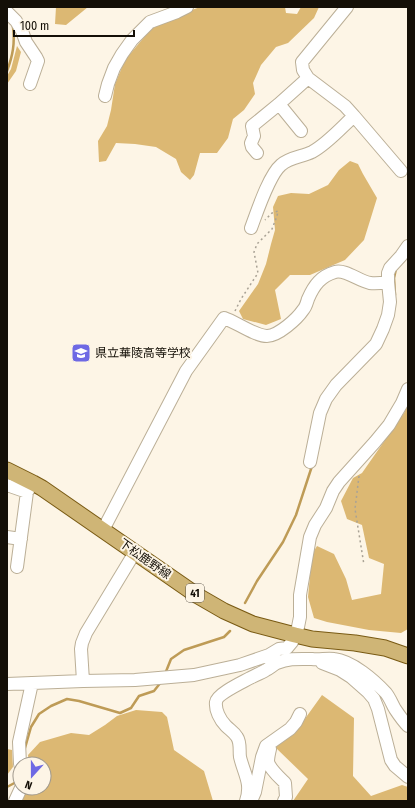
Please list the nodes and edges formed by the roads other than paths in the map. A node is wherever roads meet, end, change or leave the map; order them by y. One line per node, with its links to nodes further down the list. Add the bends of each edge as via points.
1 (187, 7): 6 (street, via 150,22 132,40 114,68)
2 (347, 7): 4 (street, via 302,62)
3 (11, 16): 5 (street, via 38,61)
4 (308, 78): 7 (street); 8 (street)
5 (30, 84)
6 (105, 96)
7 (279, 104): 9 (street); 10 (street, via 252,126 252,147)
8 (354, 116): 11 (street); 12 (street, via 312,152 281,165 268,185)
9 (301, 131)
10 (257, 153)
11 (401, 171)
12 (251, 228)
13 (408, 246): 14 (street, via 390,268)
14 (388, 282): 16 (street, via 390,302 383,329 376,344 336,385 326,399 320,413); 20 (street, via 371,284 343,272 336,272 320,279 304,310 278,333 266,336 224,318 186,371)
15 (408, 389): 25 (street, via 402,403 375,442 339,482 315,525 310,537 300,595 300,617)
16 (310, 462)
17 (7, 470): 19 (main road, 下松鹿野線 / 41)
18 (7, 485): 19 (street)
19 (30, 488): 20 (main road, 下松鹿野線 / 41); 22 (street)
20 (103, 530): 23 (main road, 下松鹿野線 / 41)
21 (7, 537): 22 (street)
22 (21, 539): 24 (street)
23 (135, 552): 25 (main road, 下松鹿野線 / 41, via 198,596); 28 (street, via 82,643)
24 (17, 567)
25 (291, 647): 26 (main road, 下松鹿野線 / 41, via 312,639 385,648); 27 (street, via 304,658); 28 (street, via 279,649 240,665 194,675); 36 (street, via 276,663 238,684 223,694 216,703 218,715 238,737 240,757 248,780)
26 (408, 656)
27 (319, 659): 32 (street, via 345,662 361,671 388,694 395,709); 35 (street, via 321,663 351,677 374,699 391,760)
28 (84, 681): 29 (street)
29 (32, 683): 30 (street); 34 (street, via 18,742)
30 (7, 684)
31 (300, 714): 33 (street, via 290,729)
32 (408, 726)
33 (268, 744): 36 (street, via 262,757 255,792 251,800); 37 (street, via 268,761 277,776 285,783)
34 (19, 756)
35 (408, 777)
36 (246, 801)
37 (284, 801)

